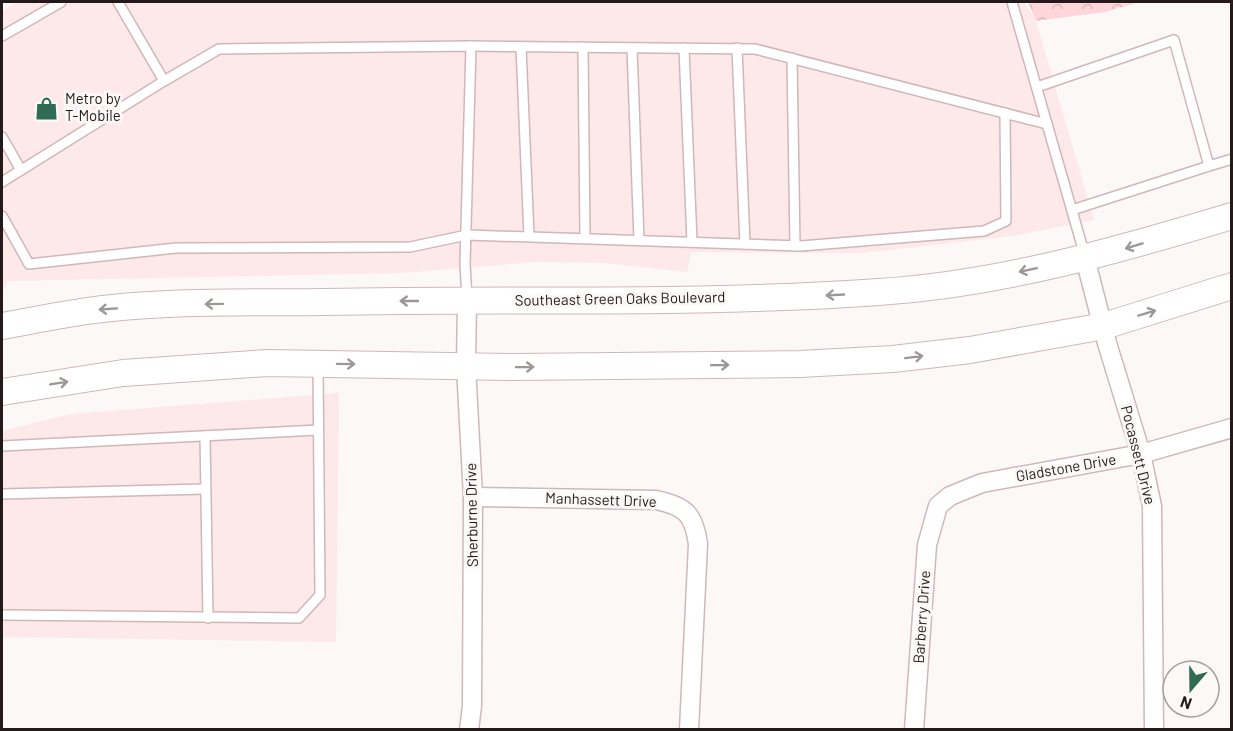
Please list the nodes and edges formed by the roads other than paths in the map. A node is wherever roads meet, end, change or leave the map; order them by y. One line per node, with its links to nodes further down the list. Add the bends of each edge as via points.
1 (61, 2): 4 (lane)
2 (118, 2): 12 (lane)
3 (1012, 2): 13 (lane)
4 (2, 36)
5 (471, 46): 6 (lane); 12 (lane, via 219,49); 24 (lane)
6 (521, 46): 7 (lane); 25 (lane)
7 (583, 47): 8 (lane); 26 (lane)
8 (632, 48): 9 (lane); 27 (lane)
9 (684, 48): 10 (lane); 28 (lane)
10 (737, 48): 11 (lane); 29 (lane)
11 (792, 58): 14 (lane); 30 (lane)
12 (164, 81): 19 (lane)
13 (1037, 87): 15 (lane); 18 (lane, via 1174,40)
14 (1005, 113): 15 (lane); 30 (lane, via 1006,221 984,231)
15 (1047, 124): 21 (lane)
16 (2, 136): 19 (lane)
17 (1232, 159): 18 (lane)
18 (1209, 166): 21 (lane)
19 (21, 170): 20 (lane)
20 (2, 182)
21 (1072, 210): 31 (lane)
22 (2, 216): 24 (lane, via 29,264 176,248 410,247)
23 (1232, 216): 31 (main road, Southeast Green Oaks Boulevard, one-way to 31)
24 (467, 235): 25 (lane); 33 (lane)
25 (529, 236): 26 (lane)
26 (585, 238): 27 (lane)
27 (639, 240): 28 (lane)
28 (692, 242): 29 (lane)
29 (746, 244): 30 (lane)
30 (795, 246)
31 (1085, 258): 33 (main road, Southeast Green Oaks Boulevard, one-way to 33, via 983,280 882,292 651,300); 35 (street, Pocassett Drive)
32 (1232, 286): 35 (main road, one-way to 32)
33 (467, 300): 34 (main road, Southeast Green Oaks Boulevard, one-way to 34, via 166,305 89,310); 37 (street, Sherburne Drive)
34 (2, 326)
35 (1104, 326): 37 (main road, one-way to 35, via 800,364 893,359 970,350); 43 (street, Pocassett Drive)
36 (318, 363): 37 (main road, one-way to 37); 38 (main road, one-way to 36, via 123,373); 40 (lane)
37 (466, 366): 46 (street, Sherburne Drive)
38 (2, 392)
39 (1232, 428): 43 (street, Gladstone Drive)
40 (318, 430): 41 (lane); 49 (lane, via 320,595 299,618)
41 (205, 436): 42 (lane); 44 (lane)
42 (2, 446)
43 (1141, 454): 47 (street, Gladstone Drive, via 982,483 950,496); 53 (street, Pocassett Drive, via 1152,506)
44 (206, 489): 45 (lane); 49 (lane)
45 (2, 494)
46 (473, 497): 50 (street, Sherburne Drive); 51 (street, Manhassett Drive, via 656,500 689,513 698,544)
47 (938, 506): 52 (street, Barberry Drive, via 927,545)
48 (2, 615): 49 (lane)
49 (208, 618)
50 (469, 729)
51 (690, 729)
52 (914, 729)
53 (1154, 729)

